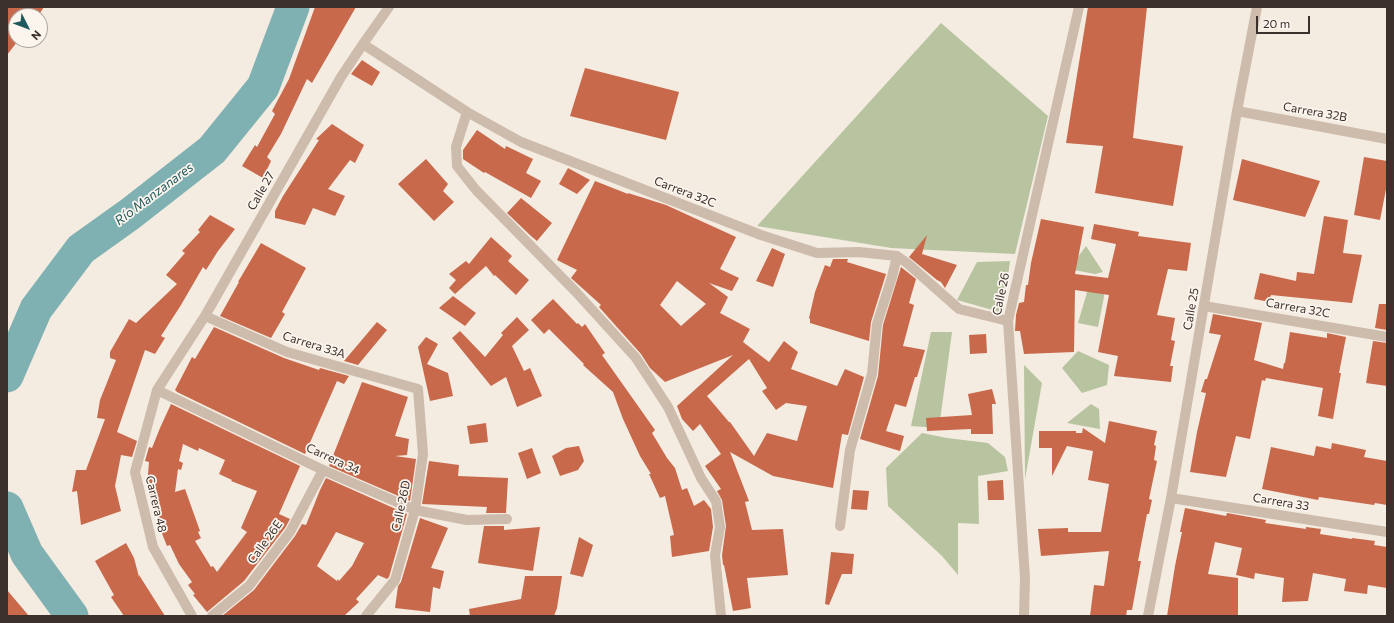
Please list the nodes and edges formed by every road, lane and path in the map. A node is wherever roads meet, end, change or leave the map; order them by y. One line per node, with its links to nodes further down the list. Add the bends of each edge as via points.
1 (389, 7): 4 (street, Calle 27)
2 (1079, 7): 11 (street, Calle 26)
3 (1257, 7): 5 (street, Calle 25)
4 (363, 44): 6 (street, Carrera 32C); 10 (street, Calle 27, via 341,77)
5 (1237, 111): 7 (street, Carrera 32B); 9 (street, Calle 25)
6 (467, 112): 8 (street, Carrera 32C, via 521,142 761,235 817,253 859,252); 24 (street, via 456,147 457,166 476,190 576,292 636,358 668,407 701,478 716,501 720,527 715,555)
7 (1387, 139)
8 (897, 256): 11 (street, via 960,309); 19 (street, via 884,308 877,324 872,374 850,450)
9 (1204, 306): 12 (street, Carrera 32C); 16 (street, Calle 25)
10 (205, 316): 13 (street, Carrera 33A, via 287,352); 14 (street, Calle 27)
11 (1008, 321): 25 (street, Calle 26, via 1025,578)
12 (1387, 337)
13 (418, 389): 17 (street, Calle 26D, via 423,454)
14 (157, 390): 15 (street, Carrera 34); 21 (street, Carrera 48, via 135,472 153,547)
15 (323, 470): 17 (street, Carrera 34); 22 (street, Calle 26E, via 290,532 250,586)
16 (1171, 498): 20 (street, Carrera 33); 26 (street, Calle 25)
17 (415, 510): 18 (street, Carrera 34, via 467,520); 23 (street, Calle 26D, via 395,580)
18 (507, 519)
19 (840, 526)
20 (1387, 532)
21 (192, 616)
22 (212, 616)
23 (366, 616)
24 (721, 616)
25 (1024, 616)
26 (1148, 616)

